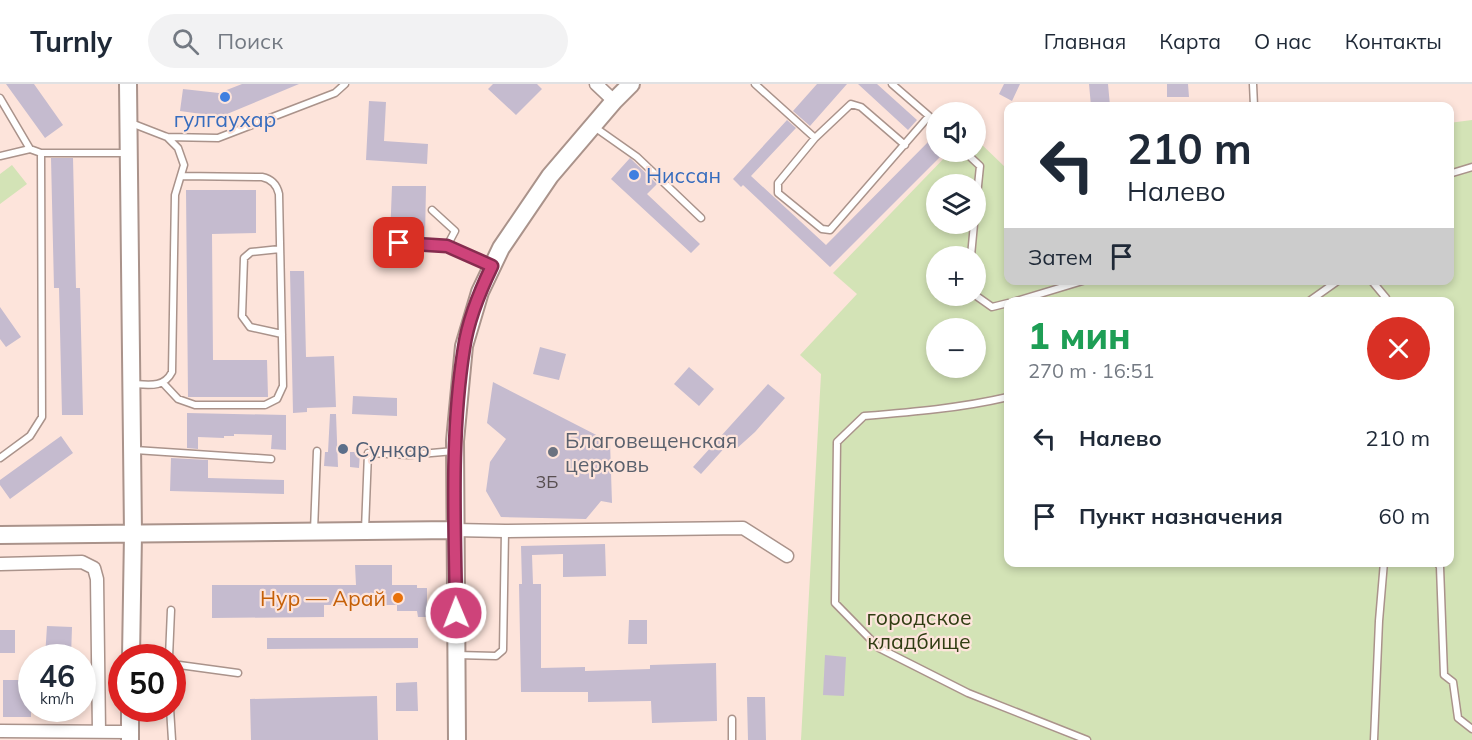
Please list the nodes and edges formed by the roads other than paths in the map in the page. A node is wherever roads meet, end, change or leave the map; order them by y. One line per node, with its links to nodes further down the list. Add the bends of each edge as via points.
1 (128, 84): 13 (street)
2 (345, 84): 15 (lane, via 335,93 218,138)
3 (596, 84): 9 (street)
4 (631, 84): 9 (street)
5 (755, 84): 16 (lane)
6 (892, 84): 11 (lane)
7 (1253, 84): 10 (lane)
8 (0, 99): 18 (lane)
9 (614, 101): 14 (street)
10 (1254, 102)
11 (926, 114)
12 (926, 119): 17 (lane)
13 (128, 122): 15 (lane); 20 (street)
14 (593, 126): 26 (lane, via 637,157); 30 (street, via 550,176)
15 (167, 136): 24 (lane, via 182,153)
16 (815, 138): 17 (lane, via 851,104 861,106); 17 (lane, via 778,183 778,193 822,229 830,230)
17 (905, 145)
18 (30, 149): 19 (lane); 21 (lane)
19 (41, 153): 20 (lane); 46 (lane, via 42,417 30,436)
20 (128, 153): 41 (street)
21 (0, 156)
22 (1472, 167): 23 (lane)
23 (1454, 172)
24 (181, 176): 29 (lane, via 271,180 278,190); 40 (lane, via 175,195 172,372)
25 (432, 210): 28 (lane, via 455,231)
26 (701, 218)
27 (399, 243): 28 (lane)
28 (447, 246): 30 (lane)
29 (280, 249): 39 (lane); 39 (lane, via 251,252 244,258 242,316 250,327)
30 (492, 266): 45 (street, via 464,346)
31 (1069, 285): 34 (lane)
32 (1332, 285): 35 (lane)
33 (1375, 285): 36 (lane)
34 (1030, 297)
35 (1315, 297)
36 (1385, 297)
37 (986, 303): 38 (lane, via 992,308)
38 (1004, 304)
39 (282, 334): 40 (lane, via 283,386 271,403 190,404 178,399)
40 (163, 383): 41 (lane)
41 (130, 384): 43 (street)
42 (1004, 398): 73 (lane, via 919,412 864,416 837,442 835,603 879,648 968,693)
43 (131, 450): 47 (lane); 52 (street)
44 (317, 451): 51 (lane)
45 (455, 451): 48 (street); 49 (lane, via 368,453)
46 (0, 458)
47 (271, 459)
48 (454, 530): 49 (street); 50 (street); 61 (street)
49 (365, 531): 51 (street)
50 (505, 531): 54 (street, via 743,528); 61 (lane, via 502,650 496,656)
51 (314, 532): 52 (street)
52 (133, 534): 53 (street); 59 (street)
53 (0, 535)
54 (787, 556)
55 (0, 564): 68 (street, via 82,562 94,568)
56 (1384, 567): 74 (lane)
57 (1440, 567): 66 (lane, via 1444,675 1453,682 1458,718)
58 (171, 610): 60 (lane)
59 (131, 644)
60 (170, 644)
61 (457, 655): 71 (street)
62 (186, 666): 63 (lane)
63 (238, 673)
64 (732, 718): 72 (lane)
65 (171, 722): 70 (lane)
66 (1472, 729)
67 (0, 731): 68 (street)
68 (99, 732): 69 (street)
69 (125, 736)
70 (172, 740)
71 (457, 740)
72 (732, 740)
73 (1087, 740)
74 (1374, 740)

